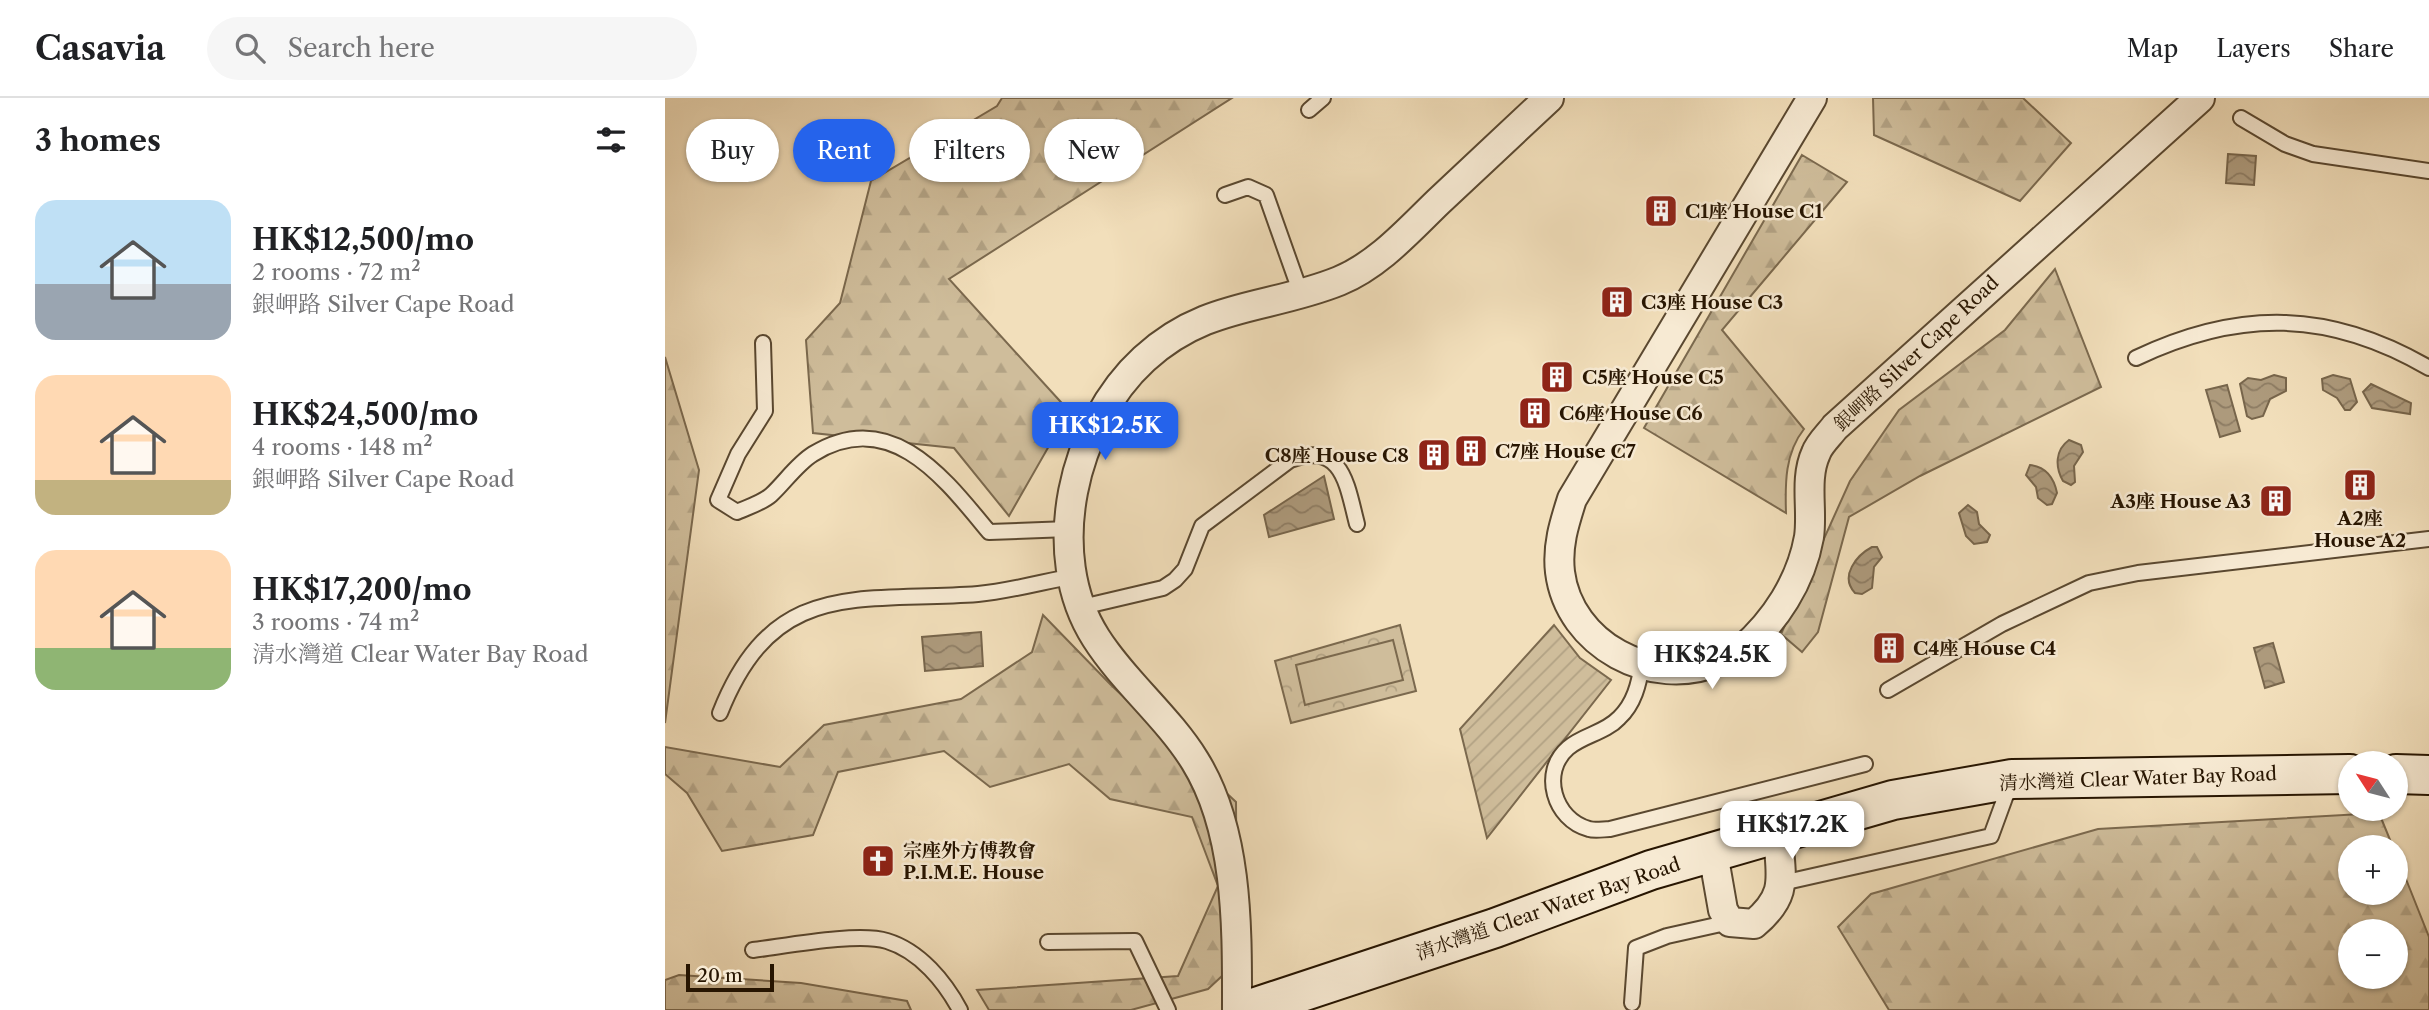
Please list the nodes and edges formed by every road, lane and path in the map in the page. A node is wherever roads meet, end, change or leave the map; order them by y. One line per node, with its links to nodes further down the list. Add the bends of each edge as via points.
1 (1323, 98): 5 (lane)
2 (1549, 98): 9 (street, via 1382,255 1339,281)
3 (1812, 98): 18 (street, 銀岬路 Silver Cape Road, via 1572,499 1560,536 1560,574 1573,610 1596,640 1628,661)
4 (2200, 98): 18 (street, 銀岬路 Silver Cape Road, via 1835,427 1816,452 1810,475 1809,536 1802,566 1767,627 1738,653 1703,668 1665,671)
5 (1309, 110)
6 (2241, 117): 7 (lane, via 2285,144 2313,154)
7 (2429, 171)
8 (1225, 195): 9 (lane, via 1248,187 1266,195)
9 (1300, 291): 14 (street, via 1203,319 1143,360 1098,417 1083,450)
10 (764, 343): 14 (lane, via 765,411 738,454 718,500 737,512 769,497 814,454 851,439 890,442 925,461 989,532)
11 (2136, 358): 12 (lane, via 2176,339 2218,327 2305,323 2390,346)
12 (2429, 368)
13 (1357, 524): 17 (lane, via 1344,476 1335,463 1321,455 1305,454 1290,460 1202,526 1185,569 1175,580 1163,588)
14 (1069, 528): 16 (street)
15 (2429, 539): 19 (lane, via 2138,573 2089,583 2002,624)
16 (1073, 576): 17 (street); 20 (lane, via 981,593 842,600 809,610 778,628 753,652 733,681)
17 (1082, 607): 35 (street, via 1095,637 1195,761 1215,805 1233,875)
18 (1642, 664): 21 (lane, via 1631,702 1619,718 1567,748 1556,765 1552,785 1557,805 1571,821 1590,830 1610,829)
19 (1888, 690)
20 (720, 713)
21 (1865, 764)
22 (2338, 774): 25 (main road, 清水灣道 Clear Water Bay Road)
23 (2408, 774): 24 (main road)
24 (2429, 775)
25 (2012, 779): 26 (main road, 清水灣道 Clear Water Bay Road, via 1893,800); 28 (lane, via 1991,836)
26 (1778, 834): 27 (main road, 清水灣道 Clear Water Bay Road); 28 (street)
27 (1713, 853): 29 (street, via 1723,910); 36 (main road, 清水灣道 Clear Water Bay Road, via 1651,870 1496,928)
28 (1781, 883): 29 (street, via 1774,907 1754,924)
29 (1730, 922): 32 (lane, via 1636,948)
30 (1048, 942): 34 (lane, via 1135,941)
31 (753, 950): 33 (lane, via 864,939 887,941 936,974)
32 (1632, 1003)
33 (960, 1010)
34 (1168, 1010)
35 (1237, 1010)
36 (1247, 1010)

